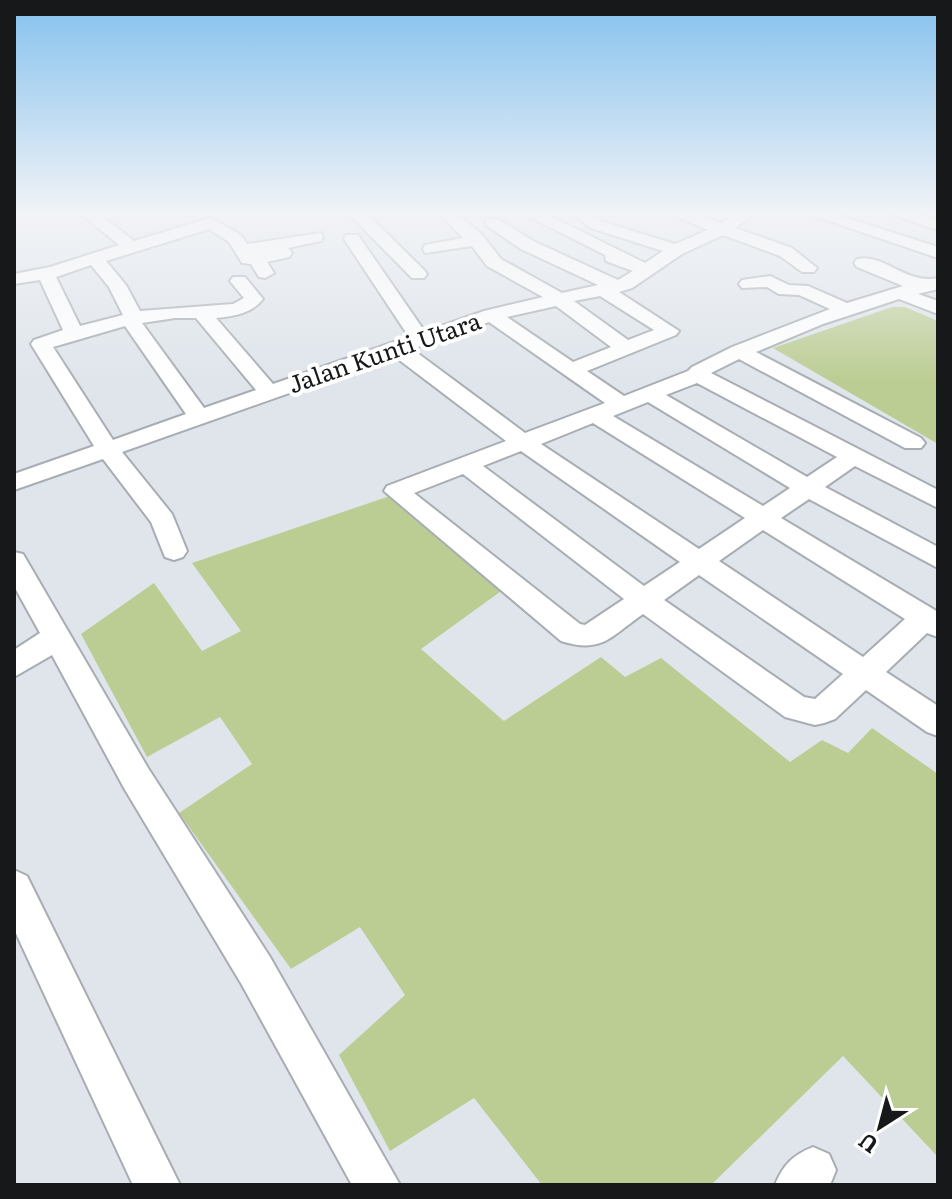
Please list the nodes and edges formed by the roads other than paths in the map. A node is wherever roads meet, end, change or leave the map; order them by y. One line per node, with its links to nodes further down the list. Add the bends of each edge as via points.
1 (64, 269): 9 (street)
2 (104, 269): 21 (street)
3 (368, 269): 23 (street)
4 (413, 269): 10 (street)
5 (505, 269): 16 (street)
6 (573, 269): 15 (street)
7 (877, 269): 14 (street)
8 (646, 270): 15 (street, Jalan Kunti Utara)
9 (46, 274): 11 (street); 22 (street)
10 (418, 274)
11 (18, 275)
12 (239, 281): 19 (street, via 252,303)
13 (748, 284): 18 (street, via 770,281)
14 (920, 288): 17 (street); 18 (street)
15 (611, 289): 16 (street, Jalan Kunti Utara); 24 (street, via 669,331)
16 (559, 299): 20 (street, Jalan Kunti Utara); 24 (street)
17 (938, 308)
18 (847, 310): 25 (street)
19 (203, 315): 21 (street, via 175,312); 28 (street)
20 (491, 315): 23 (street, Jalan Kunti Utara); 26 (street)
21 (133, 320): 22 (street); 32 (street)
22 (74, 333): 35 (street, via 41,344)
23 (409, 343): 28 (street, Jalan Kunti Utara); 33 (street)
24 (627, 349): 26 (street)
25 (739, 351): 27 (street); 34 (street)
26 (570, 370): 30 (street)
27 (698, 375): 29 (street); 36 (street)
28 (268, 391): 32 (street, Jalan Kunti Utara)
29 (650, 394): 30 (street); 39 (street)
30 (623, 405): 31 (street)
31 (596, 415): 33 (street); 41 (street)
32 (198, 416): 35 (street, Jalan Kunti Utara)
33 (530, 438): 37 (street); 43 (street)
34 (913, 443)
35 (107, 449): 38 (street, Jalan Kunti Utara); 42 (street, via 163,520)
36 (854, 456): 39 (street); 40 (street)
37 (465, 464): 46 (street); 46 (street, via 396,491 576,636 596,634)
38 (14, 482)
39 (808, 488): 41 (street); 44 (street)
40 (938, 500)
41 (763, 520): 43 (street); 47 (street)
42 (174, 551)
43 (706, 557): 46 (street); 50 (street)
44 (938, 559)
45 (14, 561): 48 (street)
46 (645, 601): 50 (street, via 799,709 824,710)
47 (931, 622): 50 (street)
48 (56, 637): 49 (street); 55 (street)
49 (14, 665)
50 (871, 668): 51 (street); 52 (street)
51 (938, 701)
52 (938, 723)
53 (14, 888): 54 (street)
54 (157, 1185)
55 (377, 1185)

